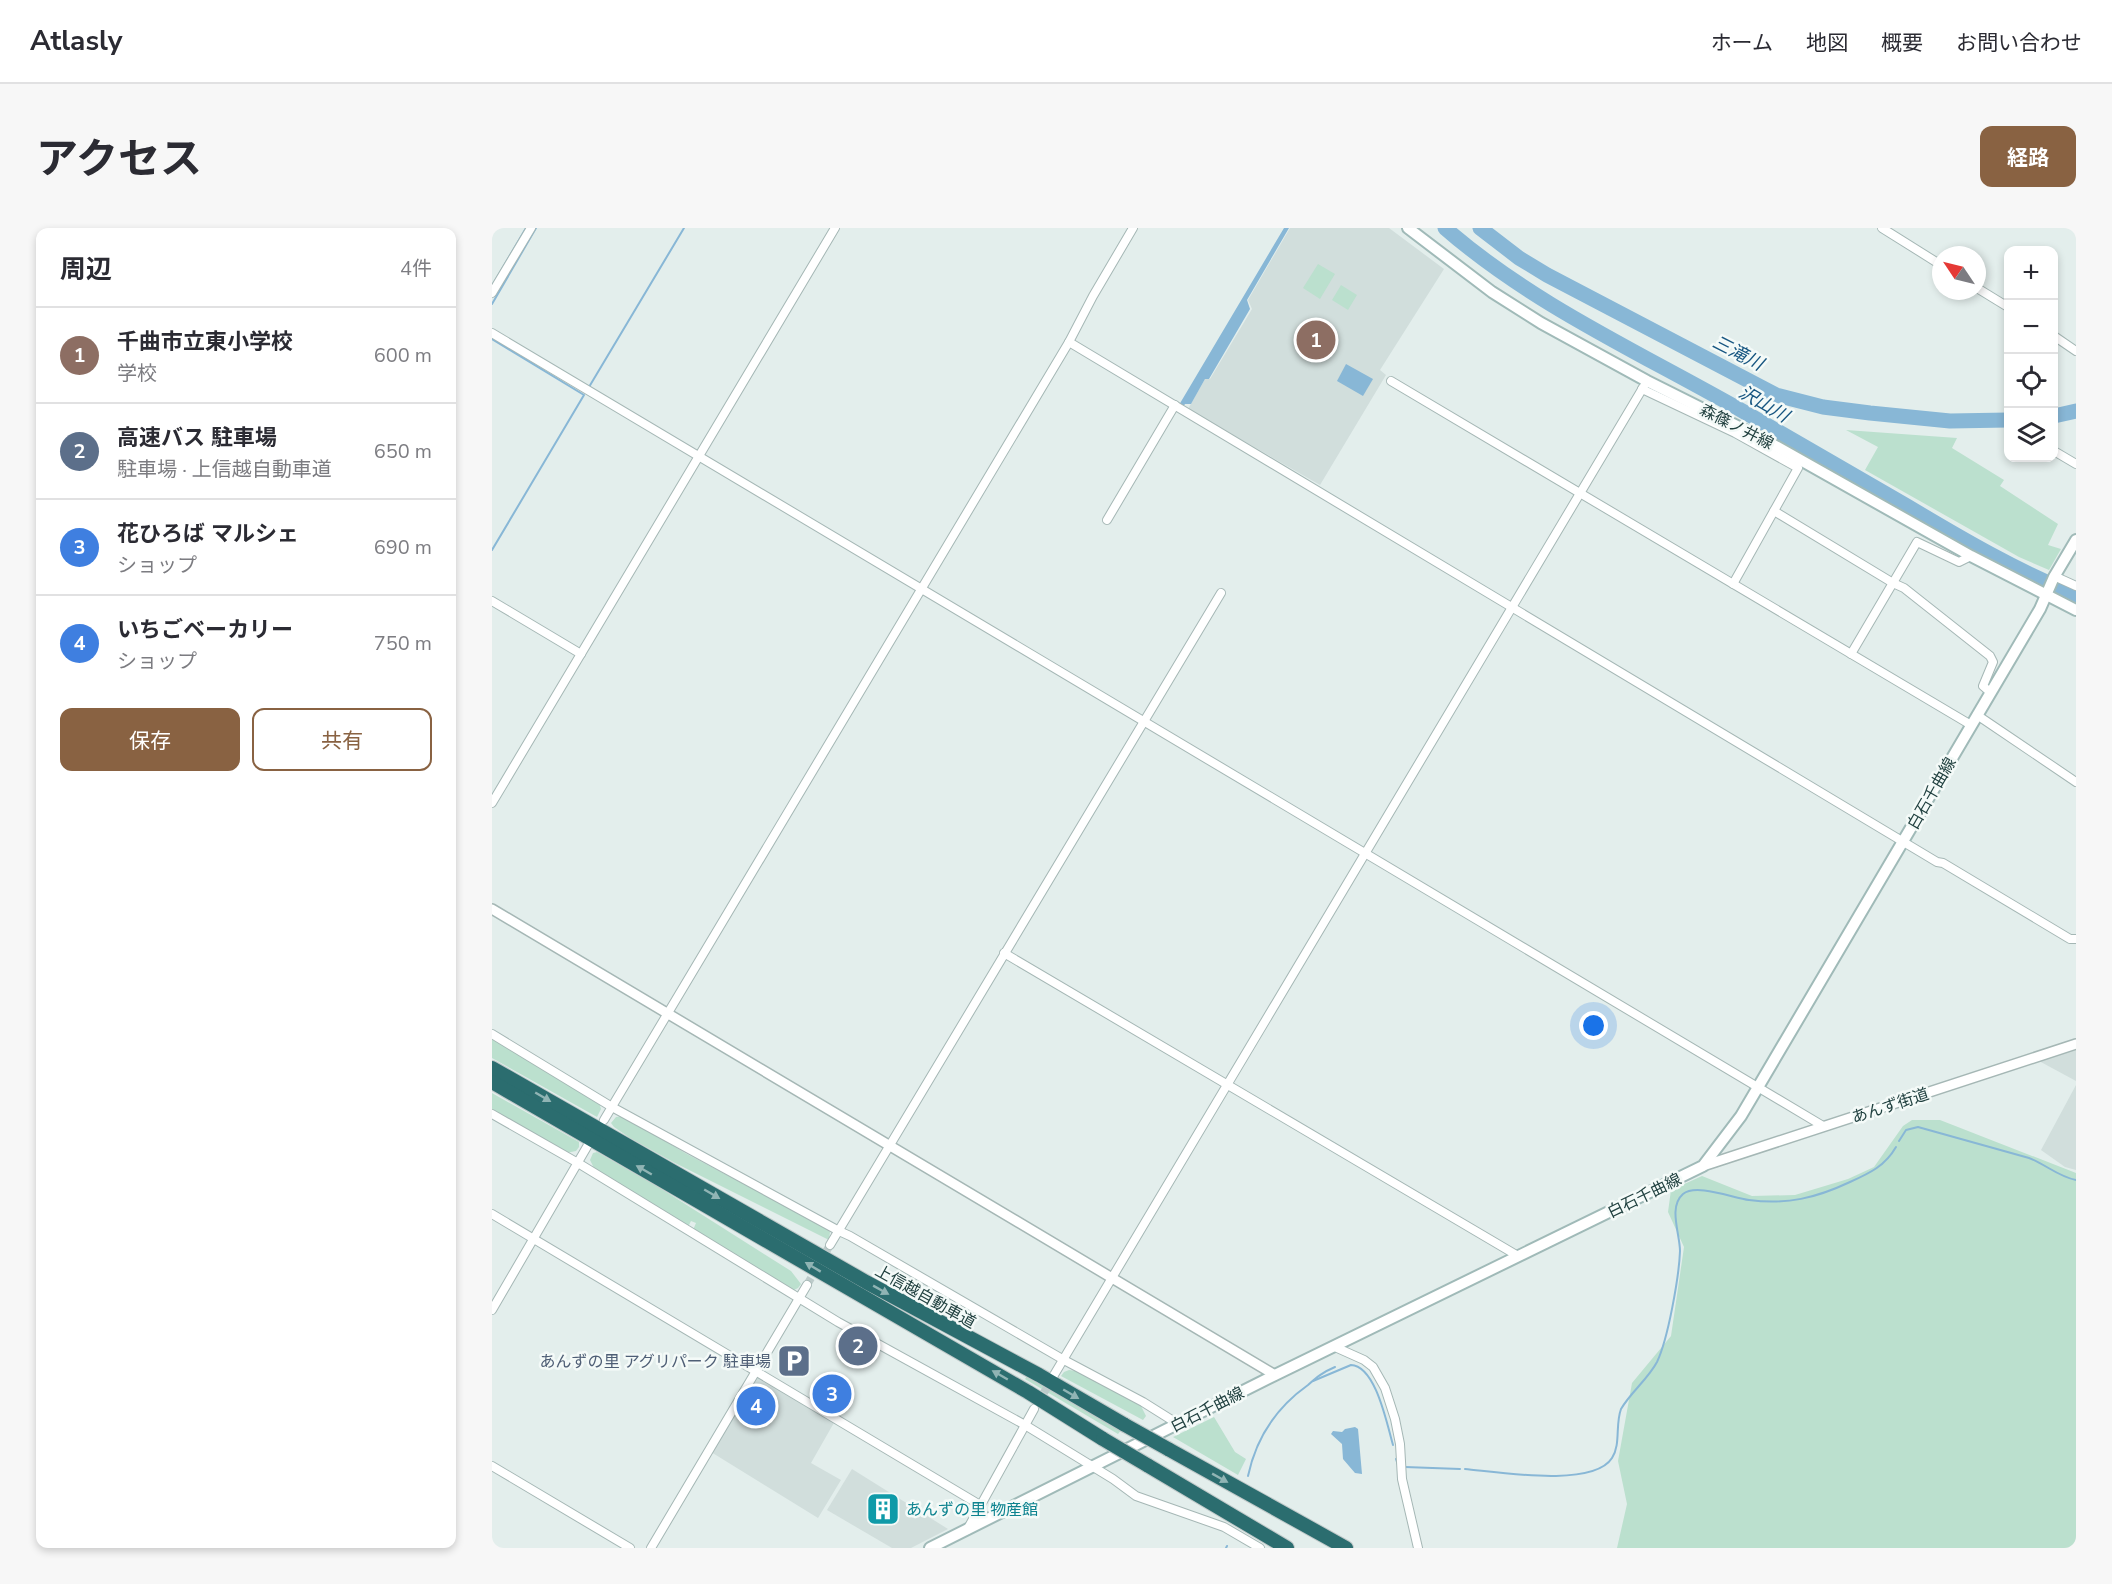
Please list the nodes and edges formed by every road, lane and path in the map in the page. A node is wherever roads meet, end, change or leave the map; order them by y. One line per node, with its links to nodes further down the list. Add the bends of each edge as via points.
1 (531, 228): 7 (street)
2 (835, 228): 18 (street)
3 (1133, 228): 12 (street)
4 (1408, 228): 15 (main road, 森篠ノ井線, via 1516,308)
5 (1882, 228): 6 (street)
6 (1932, 259)
7 (492, 293)
8 (1986, 294): 9 (street)
9 (2004, 305)
10 (492, 333): 18 (street)
11 (2058, 339): 13 (street)
12 (1070, 342): 16 (street); 29 (street)
13 (2076, 351)
14 (1391, 381): 20 (street)
15 (1645, 385): 20 (street); 21 (street, via 1798,468); 24 (main road, 森篠ノ井線, via 1765,440)
16 (1175, 405): 22 (street); 33 (street)
17 (2058, 453): 19 (street)
18 (698, 457): 29 (street); 35 (street)
19 (2076, 464)
20 (1581, 493): 27 (street); 33 (street)
21 (1774, 511): 26 (street); 27 (street)
22 (1107, 520)
23 (2076, 540): 25 (main road, 白石千曲線)
24 (1971, 556): 26 (street, via 1959,562 1917,542); 31 (main road, 森篠ノ井線)
25 (2054, 577): 28 (street); 31 (main road, 白石千曲線)
26 (1893, 583): 36 (street); 37 (street, via 1990,656 1993,662 1983,686)
27 (1733, 584): 36 (street)
28 (2076, 586)
29 (922, 589): 39 (street); 48 (street)
30 (1221, 593): 39 (street)
31 (2046, 593): 34 (main road, 森篠ノ井線); 37 (main road, 白石千曲線)
32 (492, 601): 35 (street)
33 (1513, 608): 43 (street); 44 (street)
34 (2076, 610)
35 (581, 654): 42 (street)
36 (1851, 654): 40 (street)
37 (1990, 692): 38 (main road, 白石千曲線)
38 (1977, 715): 40 (main road, 白石千曲線); 41 (street)
39 (1144, 722): 44 (street); 47 (street)
40 (1971, 725): 43 (main road, 白石千曲線)
41 (2076, 782)
42 (492, 803)
43 (1904, 841): 46 (street); 54 (main road, 白石千曲線)
44 (1365, 854): 53 (street); 54 (street)
45 (492, 909): 48 (street)
46 (2076, 939)
47 (1004, 953): 53 (street); 60 (street)
48 (669, 1014): 55 (street); 60 (street)
49 (492, 1034): 55 (street)
50 (2076, 1044): 58 (street, あんず街道)
51 (492, 1068): 89 (highway, 上信越自動車道, one-way to 89, bridge, via 866,1282)
52 (492, 1082): 88 (highway, 上信越自動車道, one-way to 52, bridge, via 1028,1392)
53 (1227, 1085): 67 (street); 68 (street)
54 (1758, 1087): 58 (street); 62 (main road, 白石千曲線, via 1742,1116)
55 (612, 1107): 57 (street); 64 (street)
56 (492, 1114): 61 (street)
57 (604, 1120)
58 (1823, 1126): 62 (street, あんず街道)
59 (588, 1145): 61 (street)
60 (889, 1146): 64 (street); 68 (street)
61 (578, 1163): 65 (street); 70 (street)
62 (1703, 1166): 67 (main road, 白石千曲線)
63 (492, 1214): 65 (street)
64 (839, 1231): 66 (street); 73 (street)
65 (534, 1239): 71 (street); 74 (street)
66 (830, 1245)
67 (1518, 1257): 72 (main road, 白石千曲線)
68 (1113, 1278): 73 (street); 76 (street)
69 (807, 1285): 70 (street)
70 (799, 1299): 74 (street); 79 (street)
71 (492, 1310)
72 (1335, 1347): 76 (main road, 白石千曲線); 90 (street, via 1365,1360 1385,1388 1395,1419 1402,1479)
73 (1064, 1360): 75 (street); 78 (street)
74 (756, 1372): 82 (street); 85 (street)
75 (1054, 1375)
76 (1275, 1375): 78 (main road, 白石千曲線)
77 (1034, 1409): 79 (street)
78 (1178, 1424): 81 (main road, 白石千曲線)
79 (1025, 1425): 81 (street); 82 (street)
80 (492, 1466): 84 (street)
81 (1092, 1467): 83 (main road, 白石千曲線); 87 (street, via 1136,1496 1224,1527)
82 (980, 1505): 83 (street)
83 (966, 1530): 86 (main road, 白石千曲線)
84 (630, 1548)
85 (651, 1548)
86 (930, 1548)
87 (1260, 1548)
88 (1287, 1548)
89 (1346, 1548)
90 (1418, 1548)

